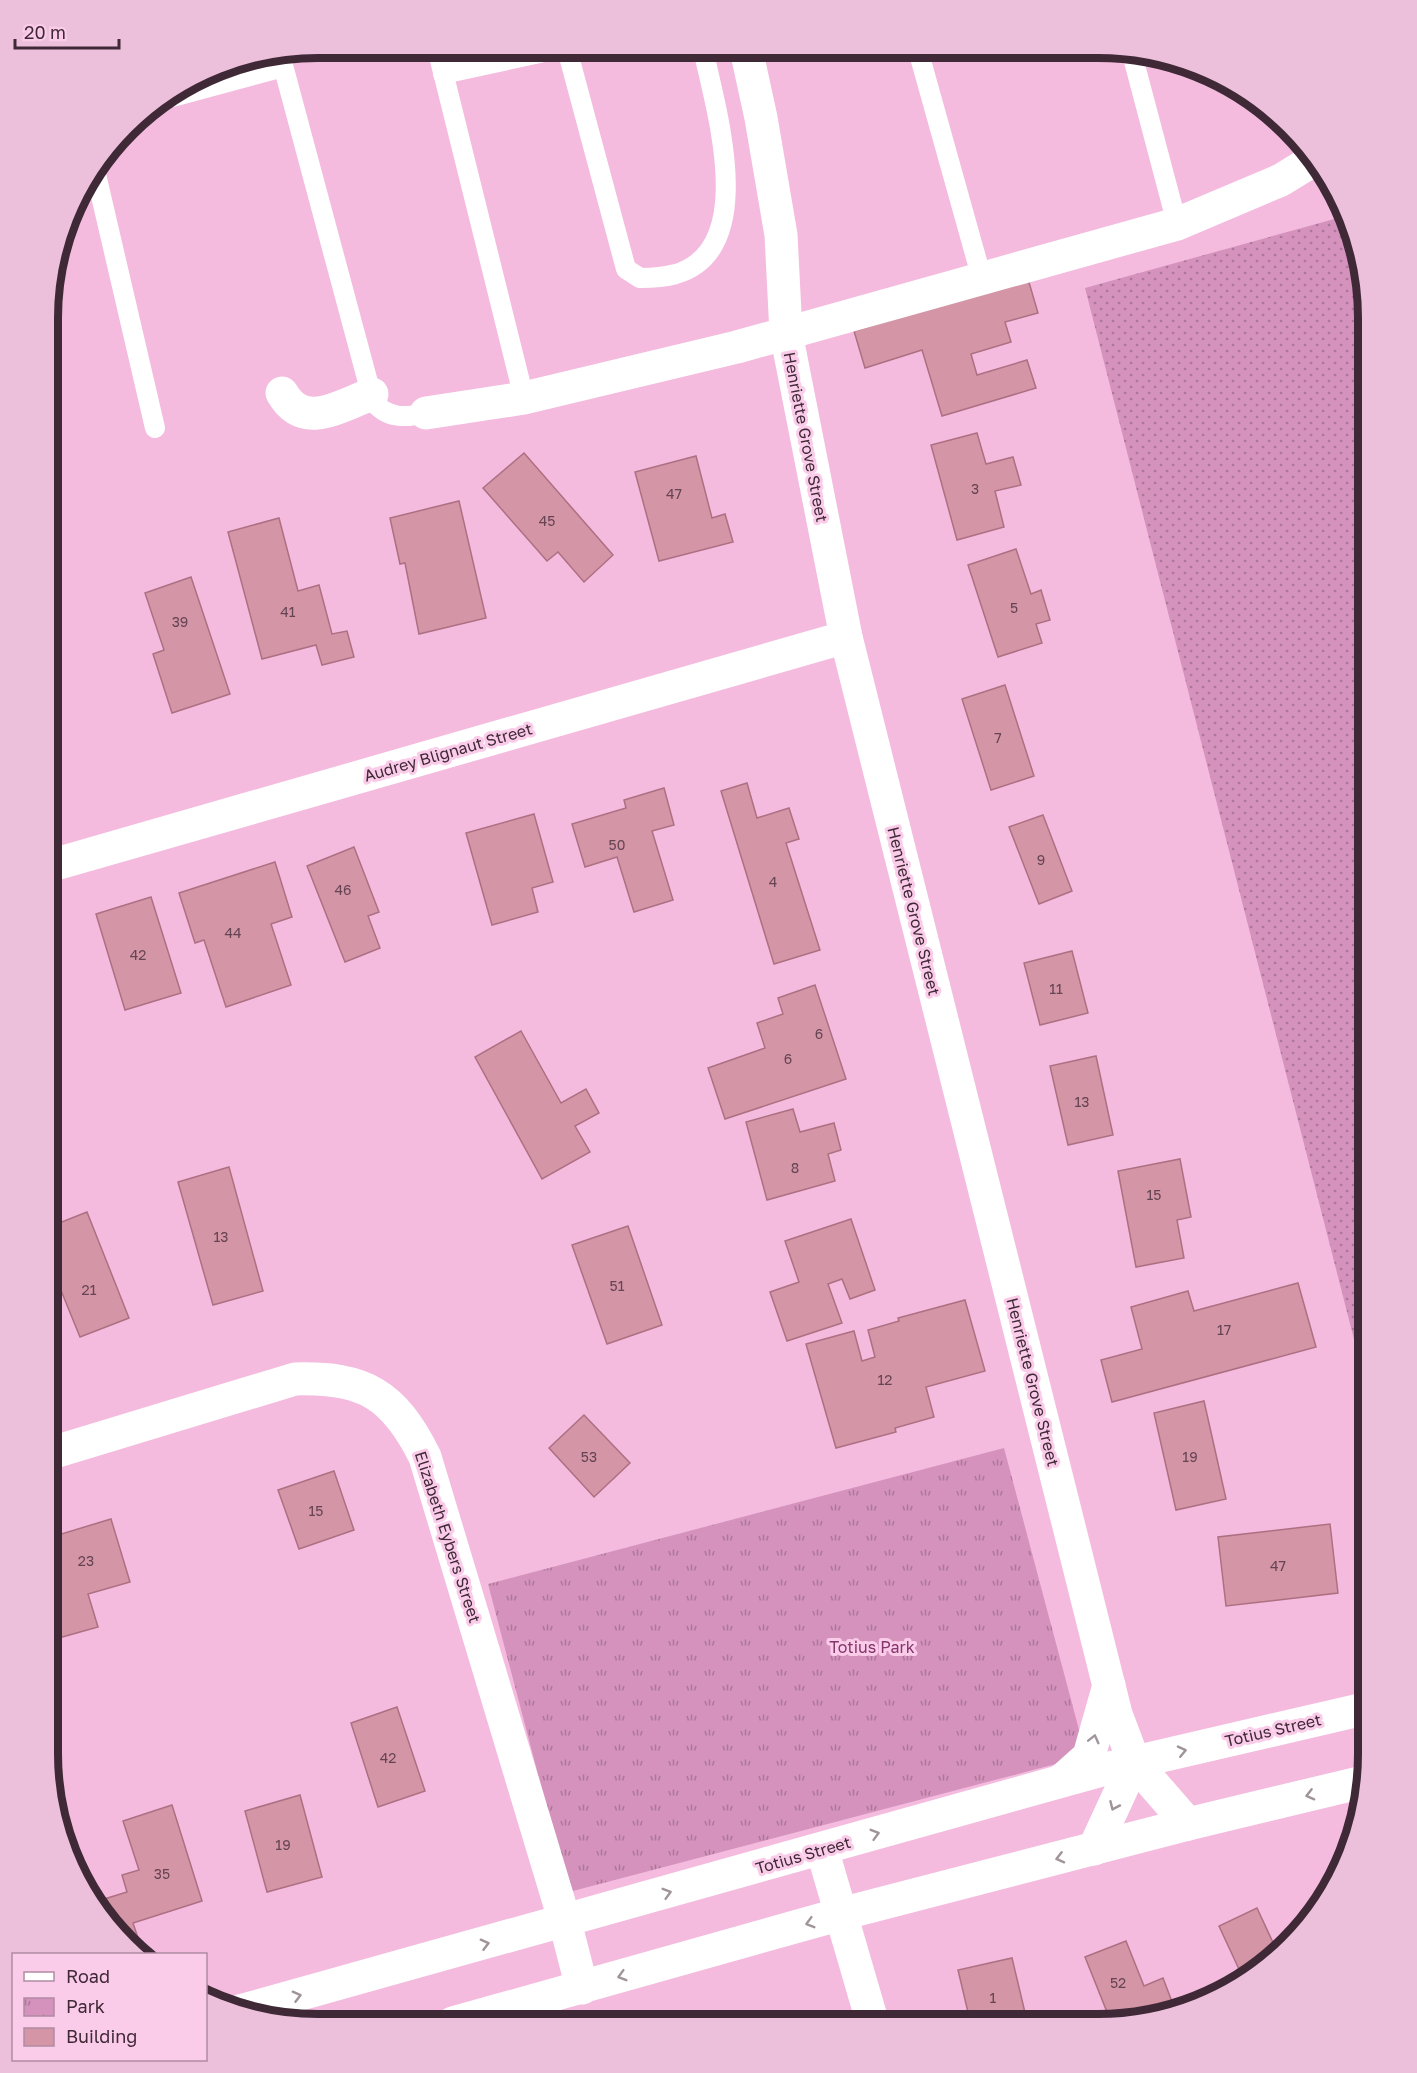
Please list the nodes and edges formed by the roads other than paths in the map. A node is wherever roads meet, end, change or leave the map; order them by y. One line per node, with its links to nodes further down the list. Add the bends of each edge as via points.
1 (439, 58): 10 (lane)
2 (517, 58): 10 (lane)
3 (569, 58): 4 (lane, via 626,269 640,278 677,274 694,265 710,249 721,228 727,166)
4 (705, 58)
5 (748, 58): 16 (street, Henriette Grove Street, via 781,235)
6 (920, 58): 15 (lane)
7 (281, 61): 18 (lane)
8 (1134, 61): 14 (lane)
9 (279, 62): 11 (lane)
10 (443, 74): 19 (lane)
11 (196, 89)
12 (1307, 163): 14 (street, via 1281,180)
13 (98, 181): 21 (lane)
14 (1177, 224): 15 (street)
15 (982, 279): 16 (street)
16 (786, 333): 19 (street); 22 (street, Henriette Grove Street)
17 (282, 393): 18 (street, via 295,411 306,415)
18 (372, 394): 20 (lane, via 378,407 394,416 407,418)
19 (524, 398): 20 (street)
20 (426, 413)
21 (154, 428)
22 (846, 637): 23 (street, Audrey Blignaut Street); 25 (street, Henriette Grove Street)
23 (58, 864)
24 (58, 1451): 34 (street, Elizabeth Eybers Street, via 295,1379 331,1378 365,1387 393,1409 410,1426 426,1457)
25 (1109, 1685): 27 (street, Henriette Grove Street); 28 (street, one-way to 25, via 1089,1756)
26 (1358, 1710): 27 (street, Totius Street, one-way to 26)
27 (1134, 1762): 28 (street, Totius Street); 30 (street, Henriette Grove Street); 32 (street, one-way to 32)
28 (1060, 1782): 31 (street, Totius Street, one-way to 28)
29 (1357, 1784): 30 (street, one-way to 30)
30 (1188, 1824): 32 (street)
31 (822, 1849): 33 (street); 34 (street, Totius Street, one-way to 31)
32 (1094, 1849): 33 (street, one-way to 33)
33 (841, 1914): 35 (street, one-way to 35); 38 (street)
34 (565, 1922): 35 (street, Elizabeth Eybers Street); 36 (street, Totius Street, one-way to 34)
35 (582, 1988): 37 (street)
36 (255, 2007)
37 (486, 2014)
38 (870, 2014)

